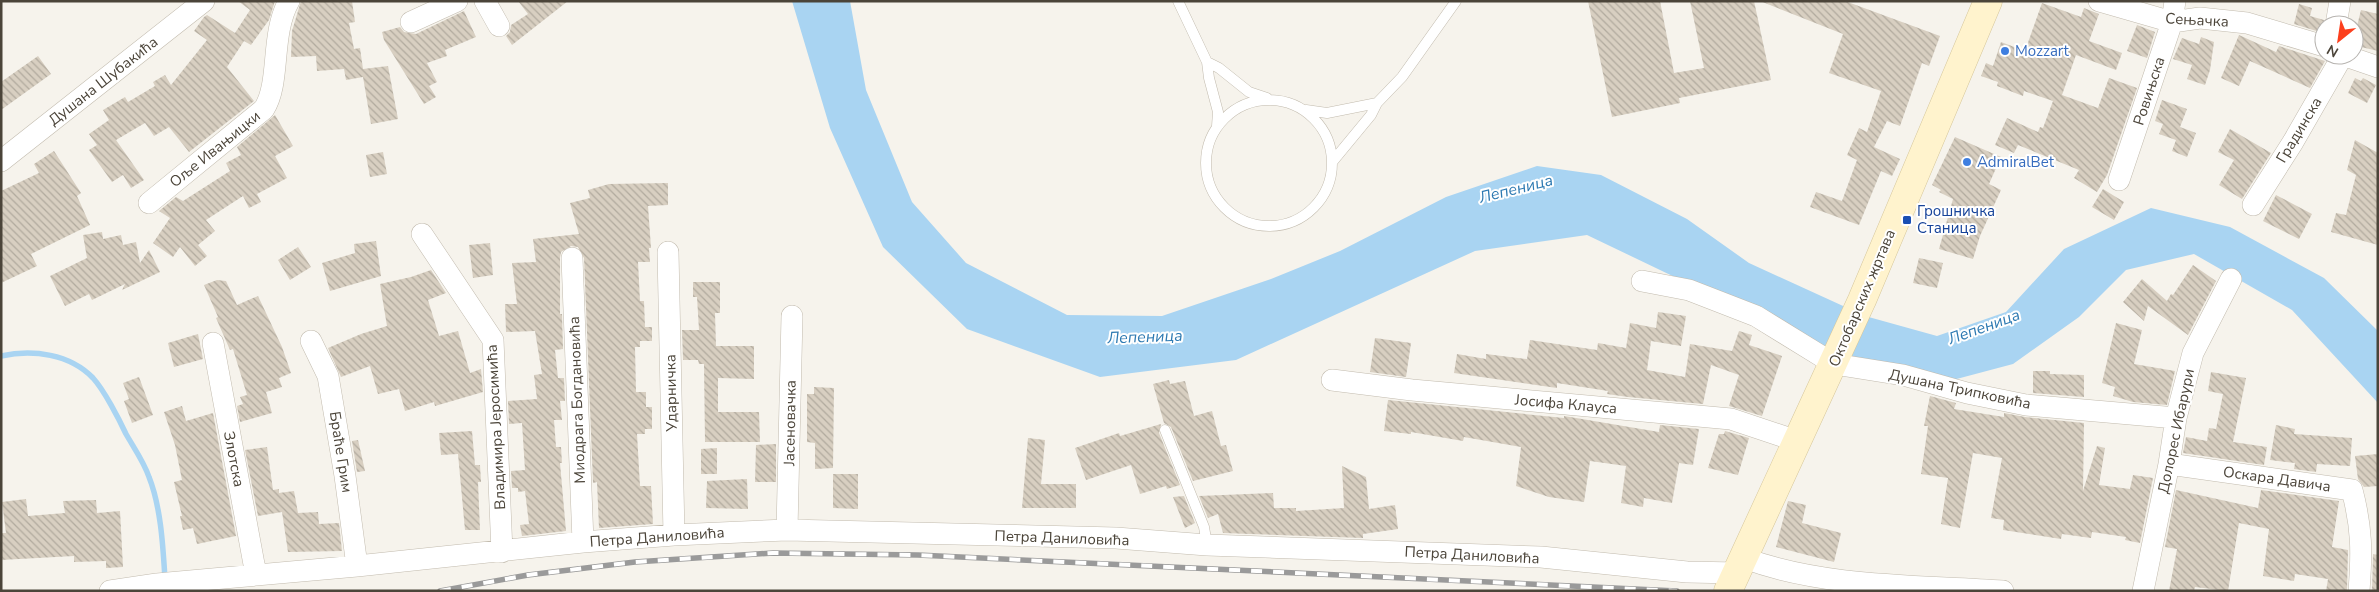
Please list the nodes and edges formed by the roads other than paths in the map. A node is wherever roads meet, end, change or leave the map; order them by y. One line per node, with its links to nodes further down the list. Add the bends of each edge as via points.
1 (204, 1): 24 (street, Душана Шубакића)
2 (288, 1): 27 (street, Оље Ивањицки, via 277,35 270,95 264,109)
3 (457, 1): 12 (street)
4 (485, 1): 14 (street)
5 (1178, 1): 16 (lane)
6 (1456, 1): 21 (lane, via 1402,77)
7 (1988, 1): 37 (street, Октобарских жртава)
8 (2099, 1): 13 (street, Сењачка)
9 (2175, 1): 13 (street, Ровињска)
10 (2340, 1): 11 (street)
11 (2338, 15)
12 (411, 22)
13 (2172, 22): 15 (street, Сењачка, via 2200,18 2247,23); 26 (street, Ровињска)
14 (499, 26)
15 (2314, 43)
16 (1207, 62): 20 (lane, via 1250,92); 23 (lane, via 1218,112)
17 (2364, 62): 19 (street)
18 (2337, 65): 28 (street, Градинска)
19 (2378, 67)
20 (1268, 99): 22 (lane, via 1288,101); 23 (lane, via 1248,102)
21 (1377, 103): 22 (lane, via 1327,113); 25 (lane)
22 (1306, 110): 25 (lane, via 1330,141)
23 (1217, 126): 25 (lane, via 1208,144 1205,164 1209,184 1218,201 1251,224 1291,223 1308,214 1322,199 1331,181)
24 (1, 161)
25 (1333, 161)
26 (2119, 180)
27 (149, 203)
28 (2253, 205)
29 (422, 234): 48 (street, Владимира Јеросимића, via 494,340)
30 (668, 252): 45 (street, Ударничка)
31 (572, 258): 46 (street, Миодрага Богдановића)
32 (2231, 279): 39 (street, Долорес Ибарури, via 2193,353)
33 (1642, 281): 37 (street, via 1689,290 1756,316)
34 (792, 316): 44 (street, Јасеновачка)
35 (312, 341): 49 (street, Браће Грим, via 328,376)
36 (213, 344): 51 (street, Злотска)
37 (1837, 357): 39 (street, Душана Трипковића, via 1967,392 2026,404); 41 (street, Октобарских жртава)
38 (1332, 380): 41 (street, Јосифа Клауса, via 1731,419)
39 (2176, 418): 42 (street, Долорес Ибарури)
40 (1165, 430): 47 (lane, via 1204,527)
41 (1797, 441): 50 (street, Октобарских жртава)
42 (2169, 464): 43 (street, Оскара Давича, via 2352,490); 54 (street, Долорес Ибарури)
43 (2369, 522): 55 (street, Оскара Давича, via 2362,550)
44 (787, 530): 45 (street, Петра Даниловића); 47 (street, Петра Даниловића, via 1116,538)
45 (674, 535): 46 (street, Петра Даниловића)
46 (583, 542): 48 (street, Петра Даниловића)
47 (1207, 545): 50 (street, Петра Даниловића, via 1541,557)
48 (502, 552): 49 (street, Петра Даниловића)
49 (357, 566): 51 (street, Петра Даниловића)
50 (1737, 574): 53 (street, Петра Даниловића, via 1785,572 1817,578)
51 (256, 575): 52 (street, Петра Даниловића)
52 (110, 591)
53 (2003, 591)
54 (2143, 591)
55 (2359, 591)

